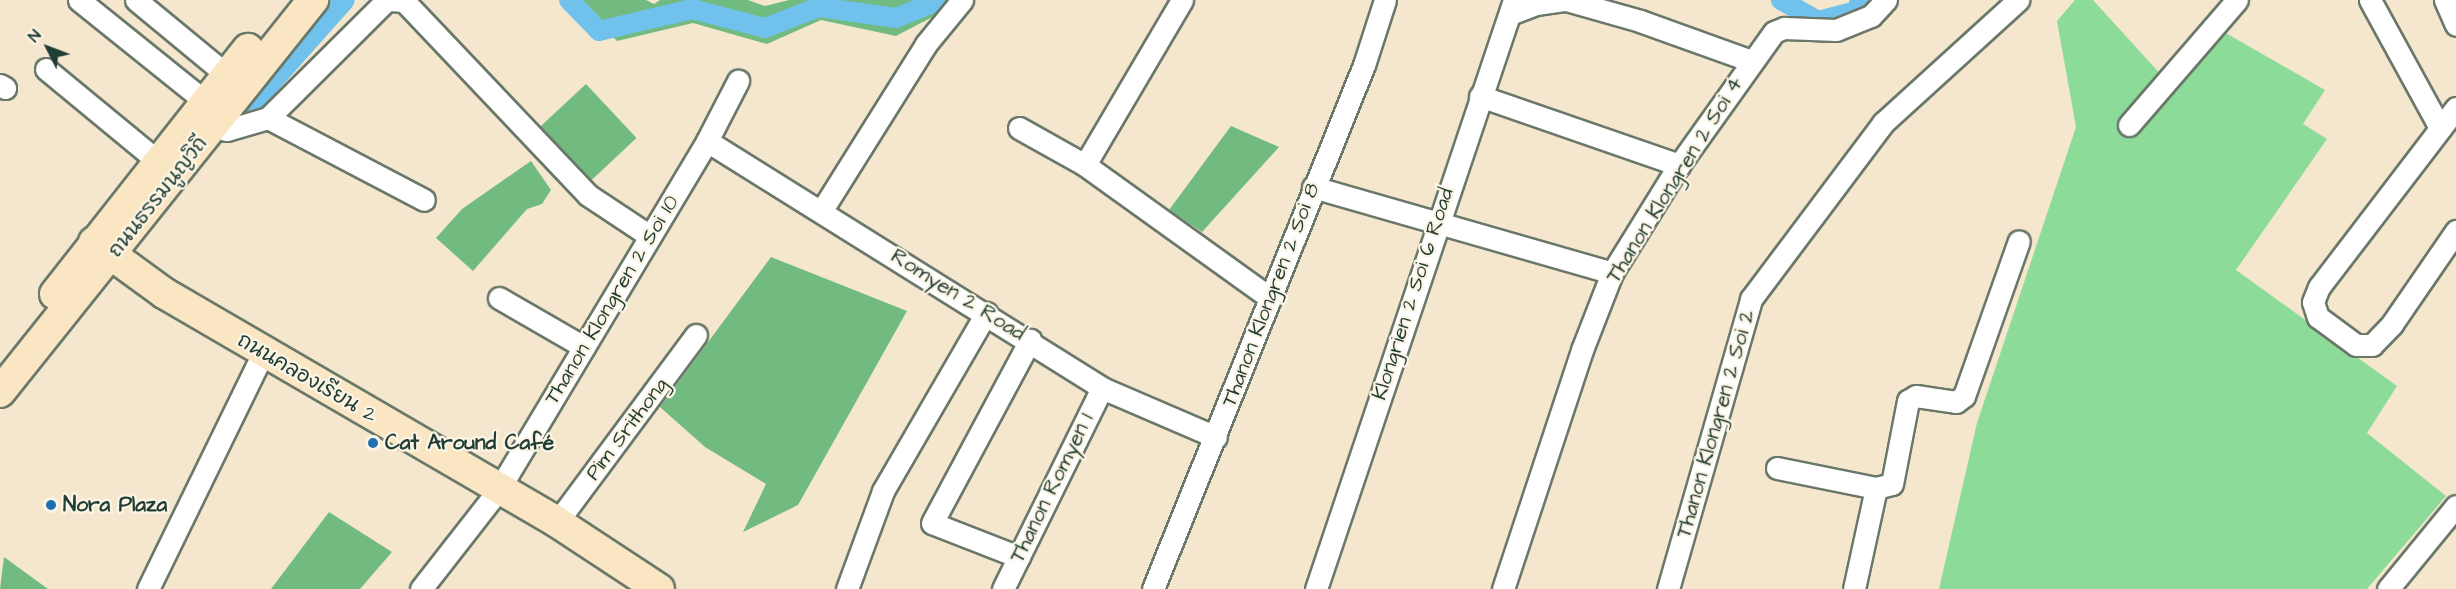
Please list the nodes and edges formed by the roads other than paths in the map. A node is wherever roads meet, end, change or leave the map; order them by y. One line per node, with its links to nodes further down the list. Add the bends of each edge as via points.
1 (79, 0): 22 (street)
2 (136, 0): 19 (street)
3 (287, 0): 19 (street, ถนนธรรมนูญวิถี)
4 (313, 0): 19 (street, ถนนธรรมนูญวิถี)
5 (389, 0): 23 (street); 36 (street, via 404,1 588,195)
6 (962, 0): 33 (street, via 926,44)
7 (1182, 0): 29 (street)
8 (1385, 0): 31 (street, Thanon Klongren 2 Soi 8, via 1364,66)
9 (1886, 0): 16 (street, Thanon Klongren 2 Soi 4, via 1871,16 1836,30 1779,28)
10 (2018, 0): 65 (street, Thanon Klongren 2 Soi 2, via 1883,123 1752,299)
11 (2237, 0): 24 (street)
12 (2370, 0): 26 (street)
13 (2445, 0): 15 (street)
14 (1511, 4): 16 (street, via 1566,0 1640,21); 20 (street, Klongrien 2 Soi 6 Road)
15 (2456, 25)
16 (1751, 61): 30 (street, Thanon Klongren 2 Soi 4)
17 (46, 69): 28 (street)
18 (738, 81): 27 (street, Thanon Klongren 2 Soi 10)
19 (231, 82): 22 (street, ถนนธรรมนูญวิถี)
20 (1480, 96): 30 (street); 34 (street, Klongrien 2 Soi 6 Road)
21 (2456, 108): 26 (street)
22 (213, 115): 23 (street, via 227,130); 28 (street, ถนนธรรมนูญวิถี); 38 (street, ถนนธรรมนูญวิถี)
23 (268, 118): 32 (street)
24 (2129, 125)
25 (1019, 128): 29 (street)
26 (2440, 128): 35 (street, via 2319,287 2313,302 2318,317 2356,345 2372,345 2392,324)
27 (707, 141): 33 (street, Romyen 2 Road); 36 (street, Thanon Klongren 2 Soi 10)
28 (159, 162): 38 (street, ถนนธรรมนูญวิถี)
29 (1086, 165): 40 (street)
30 (1679, 165): 39 (street, Thanon Klongren 2 Soi 4)
31 (1313, 187): 34 (street); 40 (street, Thanon Klongren 2 Soi 8)
32 (424, 200)
33 (822, 210): 42 (street, Romyen 2 Road)
34 (1437, 221): 39 (street); 63 (street, Klongrien 2 Soi 6 Road)
35 (2456, 231)
36 (650, 236): 45 (street, Thanon Klongren 2 Soi 10)
37 (2019, 241): 52 (street, via 1965,394 1956,402 1917,396 1909,399 1892,484)
38 (103, 249): 46 (street, ถนนคลองเรียน 2, via 164,293); 47 (street, ถนนธรรมนูญวิถี); 49 (street, ถนนธรรมนูญวิถี)
39 (1612, 273): 64 (street, Thanon Klongren 2 Soi 4, via 1582,350)
40 (1269, 297): 50 (street, Thanon Klongren 2 Soi 8)
41 (499, 298): 45 (street)
42 (986, 313): 44 (street, Romyen 2 Road); 60 (street, via 883,491)
43 (696, 335): 55 (street, Pim Srithong)
44 (1030, 340): 48 (street, Romyen 2 Road); 56 (street, via 932,523)
45 (584, 347): 53 (street, Thanon Klongren 2 Soi 10)
46 (263, 353): 53 (street, ถนนคลองเรียน 2); 57 (street)
47 (0, 365)
48 (1102, 388): 50 (street, Romyen 2 Road); 56 (street, Thanon Romyen 1)
49 (0, 392)
50 (1216, 437): 62 (street, Thanon Klongren 2 Soi 8)
51 (1777, 468): 52 (street)
52 (1876, 488): 66 (street)
53 (499, 489): 55 (street, ถนนคลองเรียน 2); 58 (street, Thanon Klongren 2 Soi 10)
54 (2456, 506): 67 (street)
55 (557, 522): 59 (street, ถนนคลองเรียน 2)
56 (1019, 557): 61 (street, Thanon Romyen 1)
57 (148, 589)
58 (421, 589)
59 (659, 589)
60 (847, 589)
61 (1003, 589)
62 (1153, 589)
63 (1316, 589)
64 (1503, 589)
65 (1668, 589)
66 (1854, 589)
67 (2388, 589)

